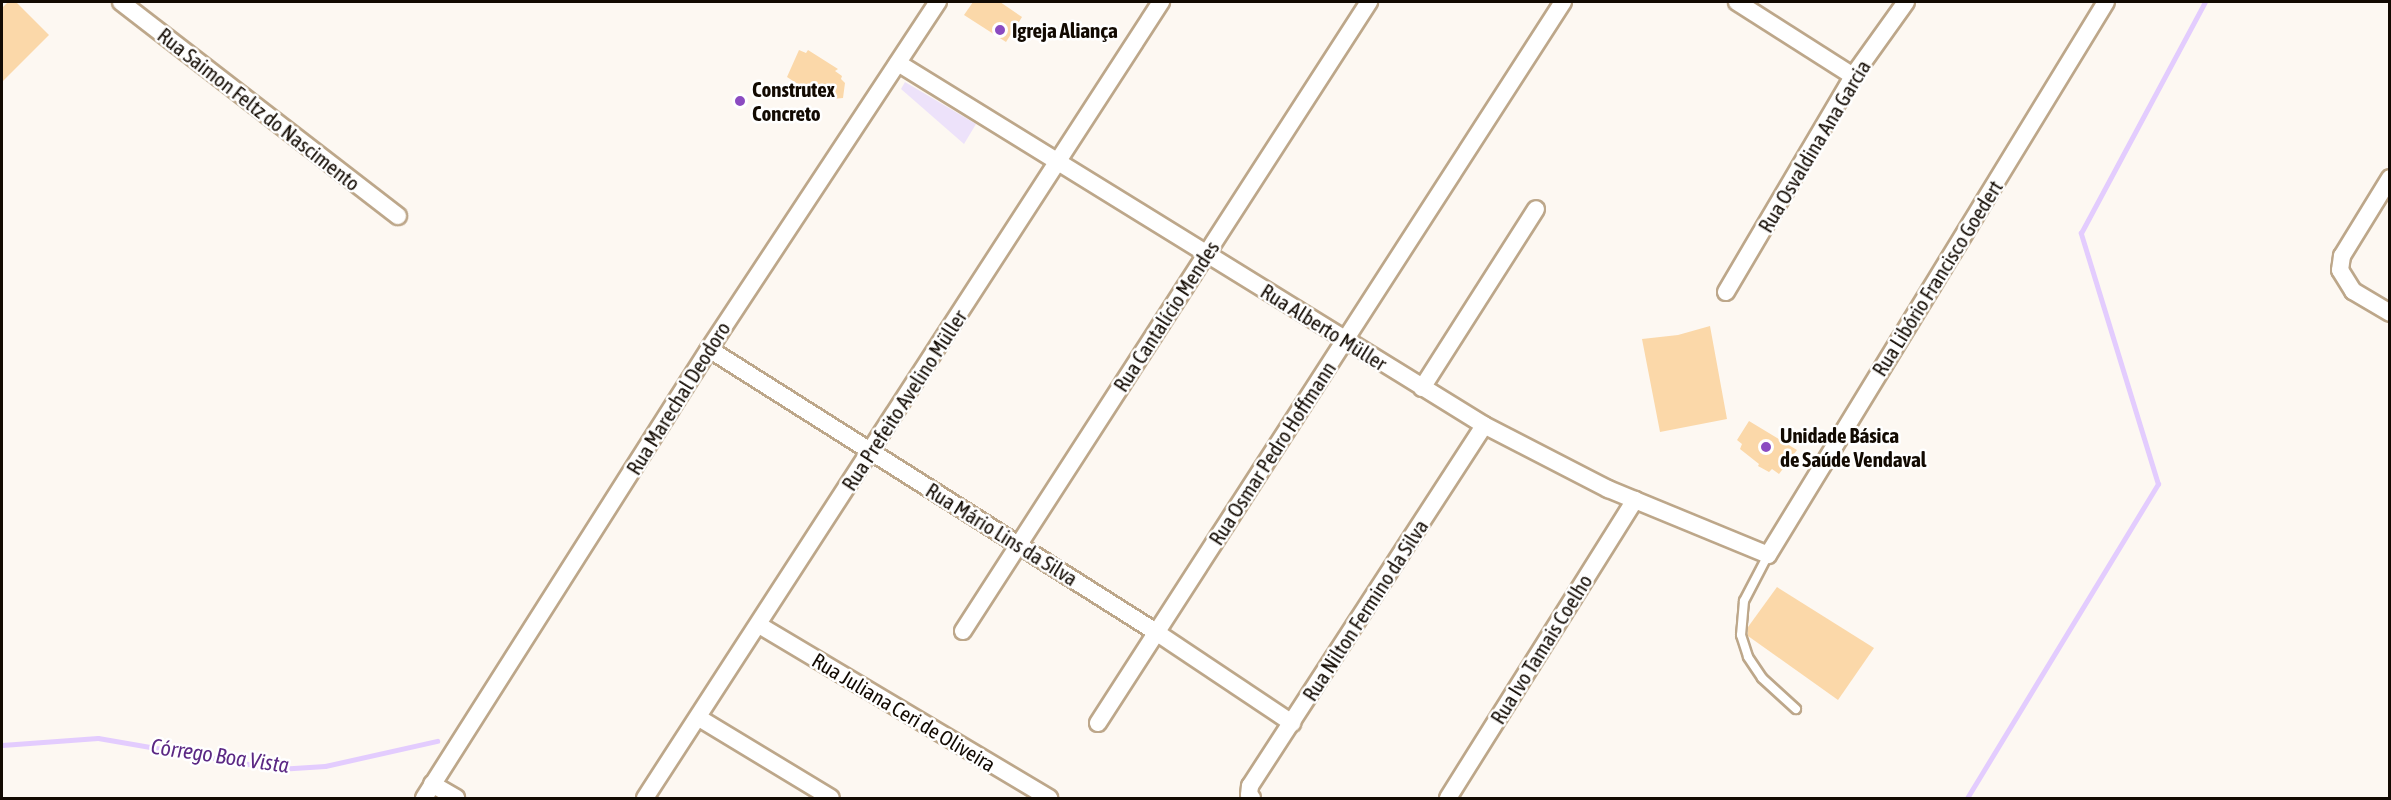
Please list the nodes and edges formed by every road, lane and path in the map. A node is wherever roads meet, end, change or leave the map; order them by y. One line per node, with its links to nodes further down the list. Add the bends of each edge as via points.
1 (121, 2): 14 (street, Rua Saimon Feltz do Nascimento)
2 (938, 2): 9 (street, Rua Marechal Deodoro)
3 (1161, 2): 11 (street, Rua Prefeito Avelino Müller)
4 (1369, 2): 15 (street, Rua Cantalício Mendes)
5 (1563, 2): 18 (street, Rua Osmar Pedro Hoffmann)
6 (1737, 2): 10 (street)
7 (1906, 2): 10 (street, Rua Osvaldina Ana Garcia)
8 (2106, 2): 25 (street, Rua Libório Francisco Goedert)
9 (898, 63): 11 (street, Rua Alberto Müller); 19 (street, Rua Marechal Deodoro)
10 (1853, 76): 16 (street, Rua Osvaldina Ana Garcia)
11 (1057, 162): 15 (street, Rua Alberto Müller); 22 (street, Rua Prefeito Avelino Müller)
12 (2390, 178): 17 (street, via 2342,256 2340,270 2353,291)
13 (1536, 209): 20 (street)
14 (398, 216)
15 (1206, 254): 18 (street, Rua Alberto Müller); 24 (street, Rua Cantalício Mendes)
16 (1726, 292)
17 (2390, 313)
18 (1345, 340): 20 (street, Rua Alberto Müller); 28 (street, Rua Osmar Pedro Hoffmann)
19 (709, 349): 22 (street, Rua Mário Lins da Silva); 33 (street, Rua Marechal Deodoro)
20 (1422, 388): 21 (street, Rua Alberto Müller)
21 (1484, 425): 23 (street, Rua Alberto Müller, via 1559,466); 32 (street, Rua Nilton Fermino da Silva)
22 (871, 451): 24 (street, Rua Mário Lins da Silva); 26 (street, Rua Prefeito Avelino Müller)
23 (1635, 500): 25 (street, Rua Alberto Müller); 39 (street, Rua Ivo Tamais Coelho)
24 (1018, 544): 27 (street, Rua Cantalício Mendes); 28 (street, Rua Mário Lins da Silva)
25 (1768, 555): 29 (lane, via 1744,601 1741,634 1748,657 1762,678)
26 (759, 625): 30 (street, Rua Prefeito Avelino Müller); 38 (street, Rua Juliana Ceri de Oliveira)
27 (963, 631)
28 (1156, 632): 31 (street, Rua Osmar Pedro Hoffmann); 32 (street, Rua Mário Lins da Silva)
29 (1796, 709)
30 (699, 718): 36 (street, Rua Prefeito Avelino Müller); 37 (street)
31 (1098, 723)
32 (1292, 723): 34 (street, Rua Nilton Fermino da Silva, via 1250,786)
33 (428, 791): 35 (street)
34 (1251, 797)
35 (456, 798)
36 (645, 798)
37 (831, 798)
38 (1049, 798)
39 (1448, 798)

